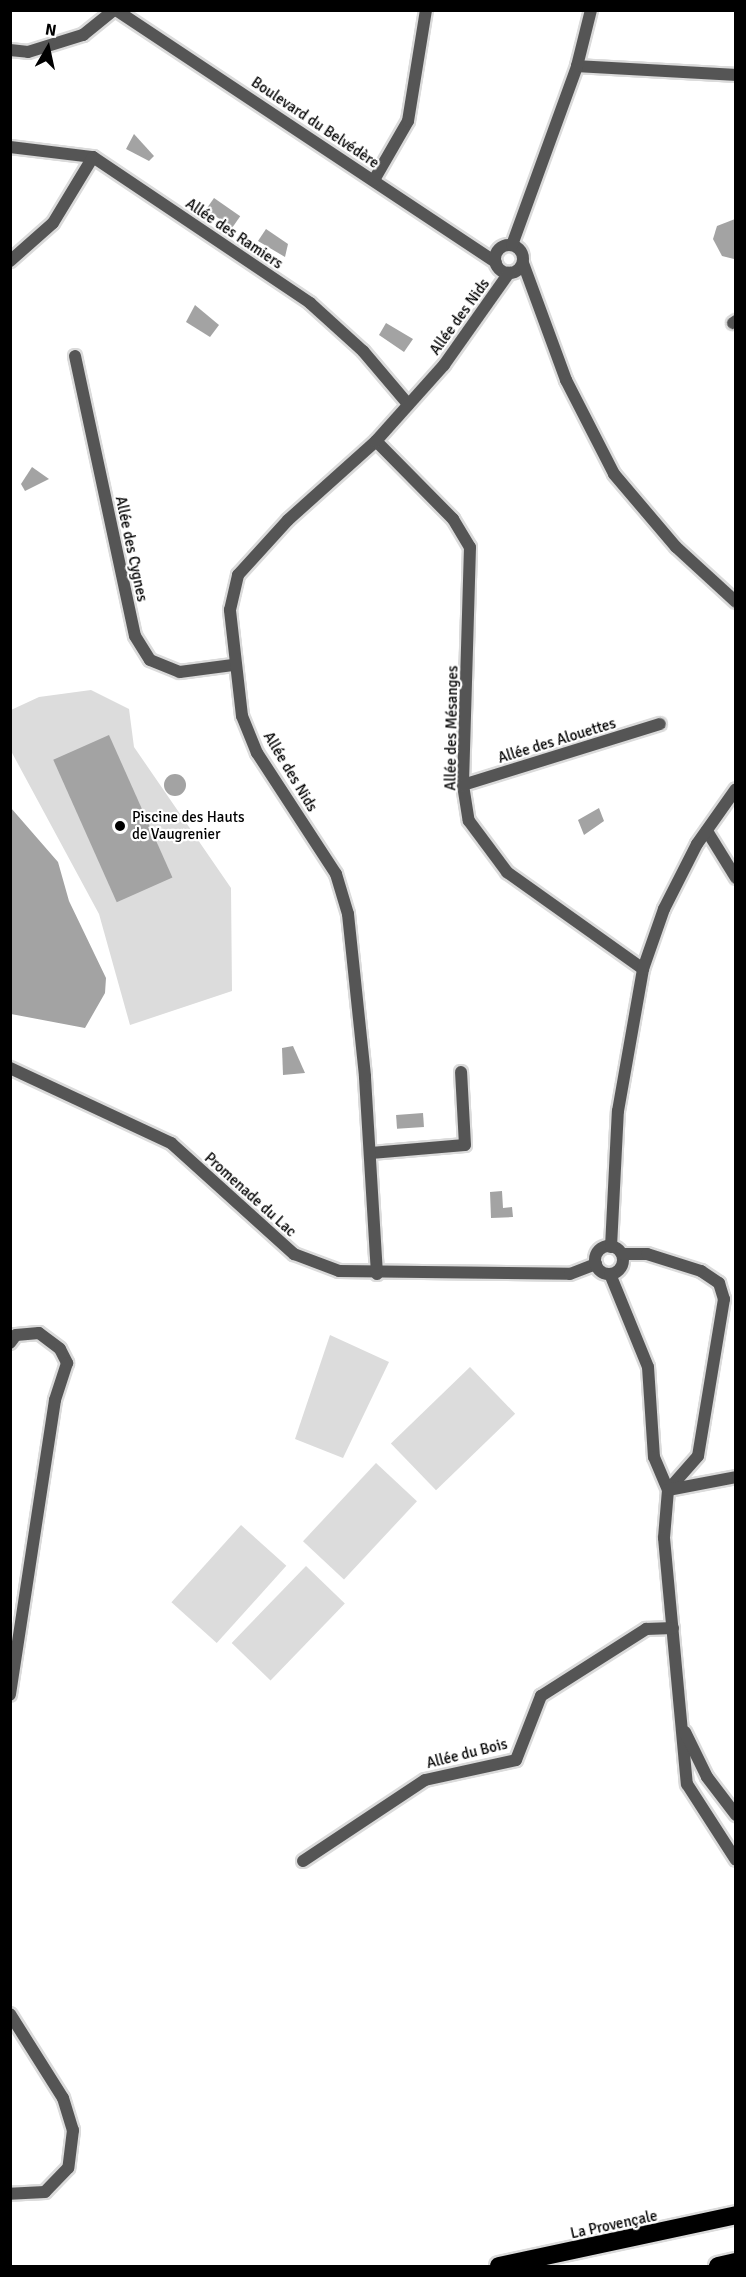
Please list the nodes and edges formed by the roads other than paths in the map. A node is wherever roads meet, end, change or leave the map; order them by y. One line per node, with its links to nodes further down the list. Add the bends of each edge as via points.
1 (115, 10): 4 (street, via 83,35 28,52); 9 (street, Boulevard du Belvédère)
2 (426, 10): 9 (street, via 408,121)
3 (591, 10): 5 (street)
4 (10, 50)
5 (577, 66): 6 (street); 10 (street)
6 (735, 75)
7 (10, 147): 8 (street, Allée des Ramiers)
8 (93, 157): 11 (street, via 53,224); 16 (street, Allée des Ramiers, via 310,303 363,351)
9 (374, 180): 12 (street, Boulevard du Belvédère)
10 (512, 245): 12 (street, via 499,249); 13 (street, via 520,250)
11 (10, 261)
12 (496, 262): 14 (street)
13 (523, 263): 14 (street); 18 (street, via 566,380 614,474 676,547)
14 (509, 273): 16 (street, Allée des Nids, via 444,365)
15 (75, 356): 19 (street, Allée des Cygnes, via 135,636 150,660 180,672)
16 (408, 404): 17 (street, Allée des Nids)
17 (376, 441): 19 (street, Allée des Nids, via 288,520 238,576 230,609); 21 (street, Allée des Mésanges, via 453,519 470,548)
18 (735, 602)
19 (233, 664): 28 (street, Allée des Nids, via 242,716 257,753 336,874 348,914)
20 (660, 724): 21 (street, Allée des Alouettes)
21 (463, 785): 25 (street, Allée des Mésanges, via 469,821 485,849 507,872)
22 (735, 789): 23 (street)
23 (707, 831): 24 (street); 25 (street, via 664,909)
24 (735, 878)
25 (643, 969): 29 (street, via 618,1111)
26 (10, 1068): 32 (street, Promenade du Lac, via 171,1143 294,1254 339,1271)
27 (461, 1072): 28 (street, via 465,1145)
28 (371, 1153): 32 (street, Allée des Nids)
29 (611, 1247): 30 (street); 31 (street, via 598,1251)
30 (622, 1254): 33 (street, via 621,1267); 36 (street, via 647,1254 701,1271 719,1283 724,1299 698,1456)
31 (596, 1264): 32 (street, Promenade du Lac, via 570,1274); 33 (street)
32 (377, 1274)
33 (610, 1274): 36 (street, via 648,1367 654,1457)
34 (10, 1343): 38 (street, via 16,1335 39,1333 60,1349 67,1363 55,1400)
35 (735, 1477): 36 (street)
36 (668, 1490): 37 (street, via 664,1539)
37 (673, 1628): 39 (street); 42 (street, Allée du Bois, via 646,1629 541,1696 516,1760 425,1780)
38 (10, 1695)
39 (682, 1726): 40 (street, via 707,1777); 41 (street, via 687,1784)
40 (735, 1815)
41 (735, 1860)
42 (303, 1861)
43 (10, 2014): 44 (street, via 63,2098 73,2130 68,2168 45,2192)
44 (10, 2194)
45 (735, 2208): 47 (highway)
46 (735, 2214): 47 (highway, La Provençale)
47 (685, 2229): 49 (highway, La Provençale)
48 (735, 2263): 50 (highway); 51 (highway)
49 (499, 2266)
50 (718, 2266)
51 (727, 2266)

